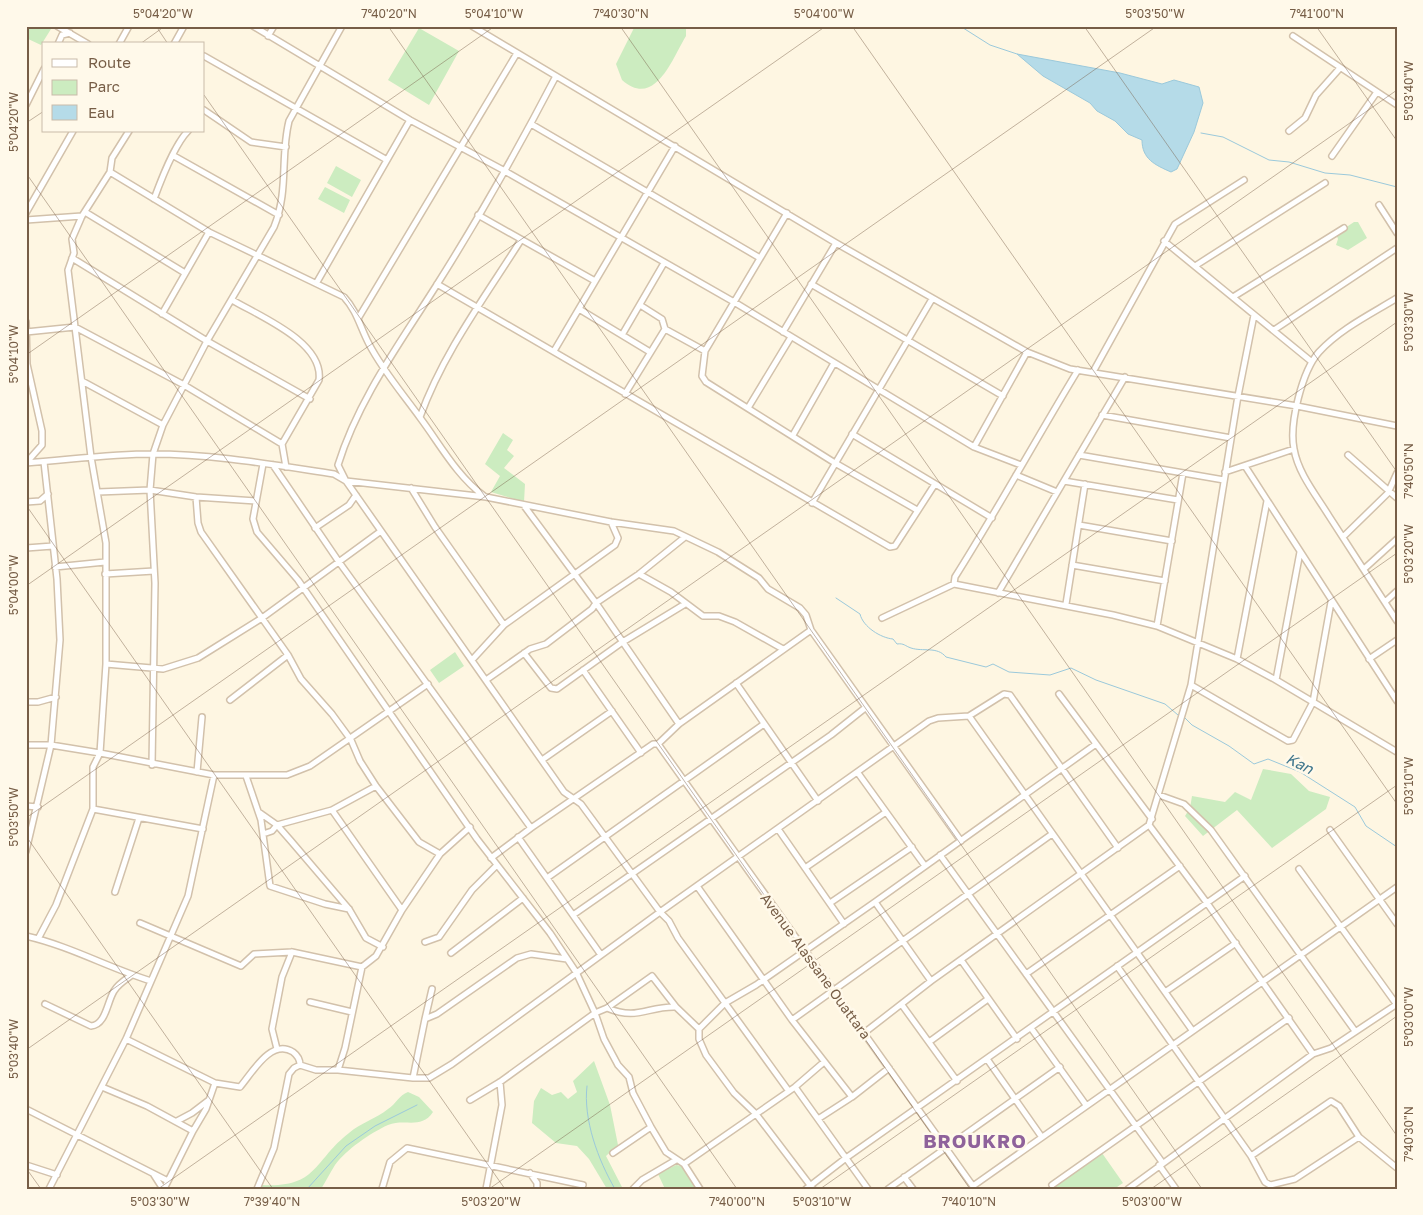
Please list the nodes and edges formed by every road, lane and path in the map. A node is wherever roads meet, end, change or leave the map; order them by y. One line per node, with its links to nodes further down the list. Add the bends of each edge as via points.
1 (57, 26): 8 (street)
2 (128, 26): 13 (street)
3 (184, 26): 14 (street)
4 (253, 26): 9 (street)
5 (274, 26): 9 (street)
6 (342, 26): 17 (street)
7 (472, 26): 15 (street)
8 (70, 33): 11 (street, via 62,35); 12 (street)
9 (268, 36): 17 (street)
10 (1293, 36): 18 (street)
11 (59, 42)
12 (85, 42)
13 (120, 42)
14 (175, 42)
15 (517, 53): 20 (street); 34 (street)
16 (205, 57): 24 (street)
17 (319, 66): 24 (street); 26 (street)
18 (1340, 68): 21 (street); 28 (street, via 1316,95 1305,118)
19 (42, 73): 22 (street)
20 (556, 76): 27 (street); 32 (street)
21 (1377, 92): 23 (street); 36 (street)
22 (26, 105)
23 (1397, 106)
24 (296, 108): 33 (street, via 285,136); 37 (street)
25 (205, 112): 33 (street, via 251,142)
26 (410, 120): 34 (street); 37 (street)
27 (531, 124): 38 (street); 42 (street)
28 (1290, 131)
29 (72, 132): 45 (street)
30 (127, 132): 39 (street, via 112,158)
31 (187, 132): 35 (street, via 176,146)
32 (676, 146): 42 (street); 46 (street)
33 (286, 147): 48 (street)
34 (461, 148): 38 (street); 80 (street)
35 (174, 156): 43 (street); 48 (street)
36 (1332, 156)
37 (387, 160): 66 (street)
38 (504, 170): 49 (street); 54 (street)
39 (110, 172): 43 (street); 47 (street)
40 (1244, 180): 56 (street, via 1175,224)
41 (1325, 183): 63 (street)
42 (649, 193): 54 (street); 61 (street)
43 (154, 199): 52 (street)
44 (1379, 205): 53 (street)
45 (26, 213)
46 (787, 213): 57 (street); 61 (street)
47 (84, 214): 50 (street); 60 (street, via 72,239); 64 (street)
48 (279, 214): 59 (street)
49 (478, 215): 55 (street); 67 (street)
50 (26, 220)
51 (1344, 228): 69 (street)
52 (209, 232): 59 (street); 64 (street)
53 (1397, 233)
54 (620, 238): 62 (street); 65 (street)
55 (521, 240): 65 (street); 76 (street)
56 (1164, 241): 63 (street); 99 (street)
57 (836, 243): 68 (street); 70 (street)
58 (1397, 248): 84 (street)
59 (258, 257): 66 (street); 72 (street)
60 (72, 258): 78 (street); 82 (street, via 68,280)
61 (760, 258): 73 (street)
62 (664, 263): 73 (street); 74 (street)
63 (1195, 266): 69 (street)
64 (185, 272): 78 (street)
65 (595, 281): 77 (street)
66 (317, 282): 80 (street, via 344,297)
67 (437, 284): 76 (street); 97 (street)
68 (811, 284): 86 (street); 89 (street)
69 (1233, 297): 79 (street)
70 (932, 299): 89 (street); 94 (street)
71 (1395, 299): 75 (street); 95 (street, via 1331,341)
72 (232, 300): 90 (street); 107 (street, via 306,346 320,374)
73 (734, 302): 86 (street); 92 (street)
74 (640, 305): 83 (street, via 662,318); 87 (street)
75 (1397, 306)
76 (478, 308): 91 (street); 111 (street, via 445,361)
77 (579, 309): 87 (street); 91 (street)
78 (162, 314): 90 (street)
79 (1254, 315): 84 (street); 106 (street)
80 (358, 317): 97 (street, via 368,343)
81 (26, 322): 85 (street)
82 (75, 326): 85 (street); 101 (street); 102 (street)
83 (665, 329): 92 (street); 93 (street)
84 (1274, 330): 95 (street)
85 (27, 332): 124 (street, via 28,364 42,445 26,463)
86 (783, 332): 88 (street)
87 (622, 335): 93 (street)
88 (791, 337): 96 (street); 109 (street)
89 (907, 340): 103 (street); 105 (street)
90 (207, 341): 102 (street); 107 (street)
91 (554, 351): 104 (street)
92 (705, 351): 109 (street, via 703,378)
93 (650, 352): 104 (street)
94 (1027, 352): 98 (street); 105 (street)
95 (1312, 362): 108 (street)
96 (834, 363): 103 (street); 115 (street)
97 (384, 368): 111 (street); 137 (street, via 341,455 338,465)
98 (1078, 370): 99 (street); 128 (street)
99 (1093, 372): 100 (street)
100 (1125, 377): 106 (street); 110 (street)
101 (82, 381): 112 (street); 122 (street)
102 (184, 385): 112 (street); 117 (street)
103 (878, 389): 114 (street); 118 (street)
104 (626, 394): 154 (street)
105 (1003, 396): 118 (street)
106 (1238, 396): 108 (street); 116 (street)
107 (310, 399): 117 (street)
108 (1297, 406): 113 (street); 119 (street)
109 (748, 408): 115 (street)
110 (1102, 416): 116 (street); 121 (street)
111 (420, 417): 148 (street, via 466,482)
112 (163, 425): 120 (street)
113 (1397, 426)
114 (852, 434): 125 (street); 138 (street)
115 (793, 435): 125 (street)
116 (1231, 438): 131 (street)
117 (282, 444): 130 (street)
118 (974, 447): 128 (street)
119 (1294, 449): 129 (street); 163 (street, via 1306,480)
120 (153, 454): 122 (street); 126 (street); 141 (street)
121 (1078, 455): 132 (street); 135 (street)
122 (91, 456): 124 (street); 142 (street)
123 (1348, 456): 144 (street)
124 (44, 462): 145 (street)
125 (835, 463): 154 (street); 156 (street)
126 (263, 464): 127 (street); 152 (street)
127 (272, 465): 130 (street); 160 (street)
128 (1021, 465): 134 (street)
129 (1246, 466): 131 (street); 151 (street)
130 (286, 467): 137 (street, via 334,474)
131 (1225, 472): 136 (street)
132 (1183, 473): 136 (street); 150 (street)
133 (1397, 473): 144 (street)
134 (1016, 475): 143 (street); 157 (street)
135 (1064, 480): 139 (street); 143 (street)
136 (1224, 480): 195 (street)
137 (346, 481): 140 (street); 146 (street)
138 (935, 484): 156 (street); 157 (street)
139 (1085, 484): 150 (street); 159 (street)
140 (411, 488): 148 (street); 191 (street)
141 (150, 490): 142 (street); 147 (street); 174 (street)
142 (98, 492): 169 (street, via 106,543)
143 (1057, 492): 182 (street)
144 (1388, 493): 149 (street); 163 (street)
145 (48, 494): 153 (street, via 40,501); 166 (street)
146 (356, 495): 160 (street, via 349,505); 161 (street)
147 (196, 497): 152 (street); 188 (street, via 201,532)
148 (486, 498): 155 (street)
149 (1397, 498)
150 (1178, 500): 165 (street)
151 (1267, 500): 168 (street); 200 (street)
152 (256, 501): 180 (street, via 253,519 257,532)
153 (26, 502)
154 (812, 503): 156 (street, via 893,547)
155 (525, 506): 158 (street); 176 (street)
156 (917, 510)
157 (992, 518): 179 (street, via 955,577)
158 (611, 522): 162 (street, via 660,528); 176 (street, via 617,542)
159 (1079, 525): 165 (street); 171 (street)
160 (315, 528): 170 (street)
161 (381, 531): 170 (street); 202 (street)
162 (685, 537): 177 (street); 193 (street, via 725,556 759,578 768,589 800,608)
163 (1343, 537): 173 (street)
164 (1397, 539): 173 (street)
165 (1172, 541): 178 (street)
166 (53, 546): 167 (street); 172 (street)
167 (26, 548)
168 (1300, 552): 183 (street); 207 (street)
169 (105, 562): 172 (street); 175 (street)
170 (339, 562): 180 (street); 209 (street)
171 (1072, 565): 178 (street); 187 (street)
172 (56, 567): 212 (street, via 60,640)
173 (1364, 569): 184 (street)
174 (154, 571): 175 (street); 204 (street)
175 (105, 574): 203 (street)
176 (574, 574): 185 (street); 191 (street)
177 (638, 574): 185 (street); 186 (street, via 671,592)
178 (1165, 581): 192 (street)
179 (954, 584): 182 (street); 189 (street)
180 (303, 588): 188 (street); 219 (street)
181 (1397, 591): 184 (street)
182 (998, 593): 187 (street)
183 (1331, 602): 201 (street); 215 (street)
184 (1385, 602): 190 (street)
185 (596, 603): 196 (street); 198 (street, via 546,644)
186 (685, 604): 196 (street); 197 (street, via 703,616 719,616 735,622)
187 (1066, 604): 192 (street)
188 (262, 618): 199 (street); 204 (street, via 198,658 172,667)
189 (882, 618)
190 (1397, 621)
191 (504, 624): 202 (street)
192 (1157, 626): 195 (street)
193 (811, 630): 197 (street); 217 (street)
194 (1397, 640): 201 (street)
195 (1198, 642): 200 (street); 210 (street)
196 (621, 643): 205 (street); 222 (street)
197 (783, 650): 208 (street)
198 (524, 653): 205 (street, via 554,690); 206 (street)
199 (288, 655): 213 (street); 224 (street, via 301,679)
200 (1237, 659): 207 (street)
201 (1369, 659): 216 (street)
202 (472, 660): 206 (street)
203 (106, 664): 204 (street); 231 (street)
204 (155, 667): 235 (street)
205 (583, 670): 218 (street)
206 (486, 680): 233 (street)
207 (1276, 680): 215 (street)
208 (736, 683): 222 (street); 223 (street)
209 (428, 684): 219 (street); 259 (street)
210 (1190, 685): 215 (street, via 1288,741 1292,740); 244 (street)
211 (1059, 694): 226 (street)
212 (56, 697): 214 (street); 228 (street)
213 (230, 700)
214 (26, 702)
215 (1313, 702): 230 (street)
216 (1397, 702)
217 (865, 708): 229 (street); 234 (street)
218 (612, 711): 232 (street); 233 (street)
219 (388, 713): 224 (street); 258 (street)
220 (969, 716): 229 (street, via 929,721); 236 (street, via 1004,694 1010,695); 243 (street)
221 (202, 717): 237 (street)
222 (678, 724): 225 (street)
223 (764, 724): 234 (street); 241 (street)
224 (351, 740): 240 (street, via 298,772); 242 (street)
225 (658, 744): 232 (street); 241 (street, Avenue Alassane Ouattara)
226 (1096, 744): 236 (street); 255 (street)
227 (26, 745): 228 (street)
228 (51, 745): 231 (street); 248 (street)
229 (894, 746): 238 (street); 267 (street)
230 (1397, 752)
231 (100, 753): 235 (street); 249 (street, via 93,767)
232 (641, 753): 245 (street)
233 (542, 760): 245 (street, via 564,792)
234 (790, 762): 246 (street); 254 (street)
235 (152, 765): 237 (street)
236 (1061, 769): 243 (street); 269 (street)
237 (197, 772): 239 (street)
238 (858, 773): 246 (street); 251 (street)
239 (214, 775): 240 (street); 260 (street)
240 (246, 776): 252 (street)
241 (685, 780): 254 (street, Avenue Alassane Ouattara); 266 (street)
242 (376, 786): 250 (street); 271 (street, via 419,842)
243 (1024, 795): 264 (street); 267 (street)
244 (1159, 795): 255 (street); 282 (street, via 1184,804 1192,811 1211,830)
245 (574, 798): 259 (street); 266 (street)
246 (818, 801): 261 (street)
247 (26, 806): 248 (street)
248 (38, 807): 270 (street)
249 (93, 809): 253 (street); 305 (street, via 56,905)
250 (332, 810): 256 (street); 294 (street)
251 (886, 812): 268 (street); 278 (street)
252 (260, 813): 256 (street); 263 (street)
253 (139, 818): 260 (street); 286 (street)
254 (712, 818): 274 (street, Avenue Alassane Ouattara); 280 (street)
255 (1152, 818): 257 (street)
256 (277, 825): 263 (street, via 272,831); 293 (street)
257 (1149, 826): 269 (street); 277 (street)
258 (470, 827): 271 (street); 273 (street)
259 (531, 828): 265 (street)
260 (203, 829): 302 (street, via 188,896)
261 (778, 829): 274 (street); 278 (street)
262 (1330, 830): 289 (street)
263 (262, 834): 293 (street, via 269,883 273,889)
264 (1052, 834): 281 (street); 287 (street)
265 (518, 837): 273 (street); 283 (street)
266 (605, 837): 280 (street); 283 (street)
267 (960, 841): 272 (street)
268 (912, 847): 276 (street); 291 (street)
269 (1118, 848): 281 (street)
270 (26, 851)
271 (440, 854): 294 (street)
272 (940, 855): 276 (street); 287 (street)
273 (491, 858): 275 (street)
274 (739, 858): 284 (street); 310 (street, Avenue Alassane Ouattara)
275 (497, 865): 288 (street); 307 (street, via 472,890 439,937)
276 (925, 866): 290 (street)
277 (1180, 866): 292 (street); 296 (street)
278 (805, 868): 291 (street)
279 (1299, 869): 301 (street)
280 (632, 875): 295 (street); 297 (street)
281 (1081, 875): 296 (street); 303 (street)
282 (1245, 876): 292 (street); 314 (street)
283 (547, 878): 297 (street)
284 (697, 886): 295 (street); 323 (street)
285 (1397, 887): 289 (street)
286 (115, 892)
287 (968, 895): 303 (street); 306 (street)
288 (523, 898): 312 (street); 316 (street)
289 (1379, 898): 300 (street); 301 (street)
290 (875, 902): 299 (street); 306 (street)
291 (830, 903): 299 (street)
292 (1207, 903): 308 (street); 313 (street)
293 (348, 909): 309 (street, via 366,938)
294 (402, 910): 309 (street)
295 (660, 912): 315 (street); 332 (street, via 669,920 678,938)
296 (1110, 915): 313 (street); 321 (street)
297 (573, 916): 315 (street)
298 (140, 923): 302 (street)
299 (844, 924): 310 (street)
300 (1397, 924)
301 (1340, 926): 314 (street); 334 (street)
302 (171, 935): 311 (street, via 242,966 254,954); 324 (street)
303 (998, 935): 317 (street); 321 (street)
304 (26, 936): 305 (street)
305 (38, 939): 322 (street, via 85,954)
306 (903, 941): 326 (street); 328 (street)
307 (425, 942)
308 (1236, 943): 325 (street); 329 (street)
309 (383, 946): 319 (street)
310 (805, 951): 323 (street); 328 (street, Avenue Alassane Ouattara)
311 (292, 952): 319 (street); 353 (street, via 282,977 272,1029)
312 (450, 953)
313 (1137, 953): 318 (street); 329 (street)
314 (1301, 954): 325 (street); 347 (street)
315 (601, 955): 320 (street)
316 (567, 959): 320 (street); 342 (street, via 531,954 517,958)
317 (961, 960): 326 (street); 330 (street)
318 (1117, 966): 339 (street); 352 (street)
319 (362, 967): 338 (street)
320 (576, 972): 340 (street); 361 (street, via 441,1072 429,1078)
321 (1026, 974): 339 (street)
322 (132, 975): 324 (street); 333 (street, via 114,990 101,1021 96,1025 91,1026)
323 (764, 979): 332 (street); 343 (street)
324 (151, 981): 350 (street)
325 (1262, 981): 341 (street); 346 (street)
326 (931, 982): 335 (street)
327 (432, 989): 342 (street)
328 (833, 991): 343 (street); 348 (street, Avenue Alassane Ouattara)
329 (1165, 992): 346 (street)
330 (988, 1000): 349 (street); 351 (street)
331 (310, 1002): 338 (street)
332 (725, 1003): 345 (street); 369 (street)
333 (45, 1004)
334 (1397, 1004): 347 (street)
335 (902, 1005): 348 (street); 351 (street)
336 (676, 1007): 337 (street, via 661,1007 635,1015); 337 (street, via 652,976); 345 (street)
337 (607, 1008): 340 (street)
338 (352, 1012): 360 (street)
339 (1053, 1012): 344 (street); 368 (street)
340 (595, 1014): 363 (street); 381 (street, via 604,1039 618,1065 629,1077 633,1093)
341 (1289, 1018): 354 (street); 364 (street)
342 (425, 1019): 361 (street)
343 (792, 1020): 356 (street)
344 (1031, 1028): 349 (street); 358 (street)
345 (699, 1029): 377 (street, via 698,1039 706,1056 734,1093)
346 (1192, 1030): 352 (street)
347 (1355, 1031): 354 (street, via 1331,1048)
348 (864, 1033): 359 (street, Avenue Alassane Ouattara)
349 (1017, 1038): 355 (street)
350 (126, 1039): 365 (street); 367 (street)
351 (929, 1042): 362 (street)
352 (1171, 1045): 364 (street); 368 (street)
353 (277, 1048): 357 (street, via 295,1053); 365 (street, via 240,1086)
354 (1313, 1054): 378 (street)
355 (987, 1059): 362 (street); 372 (street)
356 (824, 1062): 366 (street); 370 (street)
357 (300, 1065): 360 (street, via 316,1070); 409 (street, via 289,1074 274,1148)
358 (1060, 1067): 372 (street); 374 (street)
359 (889, 1068): 370 (street); 376 (street, Avenue Alassane Ouattara)
360 (338, 1070): 361 (street)
361 (414, 1078)
362 (957, 1080): 376 (street)
363 (500, 1082): 373 (street); 392 (street, via 502,1104)
364 (1198, 1083): 378 (street); 382 (street)
365 (215, 1084): 371 (street)
366 (795, 1087): 369 (street); 379 (street)
367 (102, 1088): 380 (street); 384 (street)
368 (1108, 1089): 374 (street); 382 (street)
369 (788, 1090): 377 (street)
370 (852, 1097): 379 (street)
371 (211, 1098): 380 (street); 383 (street)
372 (1015, 1099): 385 (street); 387 (street)
373 (470, 1100)
374 (1086, 1104): 385 (street)
375 (26, 1109): 384 (street)
376 (917, 1109): 387 (street, Avenue Alassane Ouattara); 390 (street)
377 (756, 1114): 393 (street); 405 (street)
378 (1224, 1118): 389 (street); 394 (street)
379 (818, 1119): 390 (street)
380 (177, 1121): 383 (street)
381 (651, 1127): 388 (street); 391 (street, via 666,1152)
382 (1136, 1127): 394 (street); 404 (street)
383 (193, 1131): 401 (street)
384 (76, 1136): 398 (street); 399 (street)
385 (1041, 1136): 406 (street)
386 (1359, 1137): 389 (street, via 1295,1180 1278,1184 1265,1182); 389 (street, via 1339,1106 1331,1101); 396 (street)
387 (945, 1147): 400 (street); 406 (street, Avenue Alassane Ouattara)
388 (613, 1153)
389 (1251, 1156)
390 (846, 1158): 405 (street); 416 (street)
391 (676, 1160): 393 (street); 413 (street)
392 (490, 1164): 397 (street); 410 (street, via 408,1148 390,1162); 411 (street)
393 (684, 1164): 414 (street)
394 (1161, 1164): 402 (street); 421 (street)
395 (26, 1165): 398 (street)
396 (1397, 1168)
397 (530, 1173): 403 (street); 412 (street)
398 (57, 1175): 407 (street)
399 (154, 1175): 401 (street); 408 (street)
400 (904, 1177): 417 (street); 418 (street)
401 (168, 1181): 408 (street)
402 (1136, 1183): 419 (street); 420 (street)
403 (583, 1185)
404 (1052, 1185)
405 (811, 1186): 415 (street)
406 (974, 1188)
407 (49, 1189)
408 (164, 1189)
409 (257, 1189)
410 (382, 1189)
411 (486, 1189)
412 (537, 1189)
413 (633, 1189)
414 (700, 1189)
415 (806, 1189)
416 (868, 1189)
417 (888, 1189)
418 (913, 1189)
419 (1128, 1189)
420 (1140, 1189)
421 (1176, 1189)

